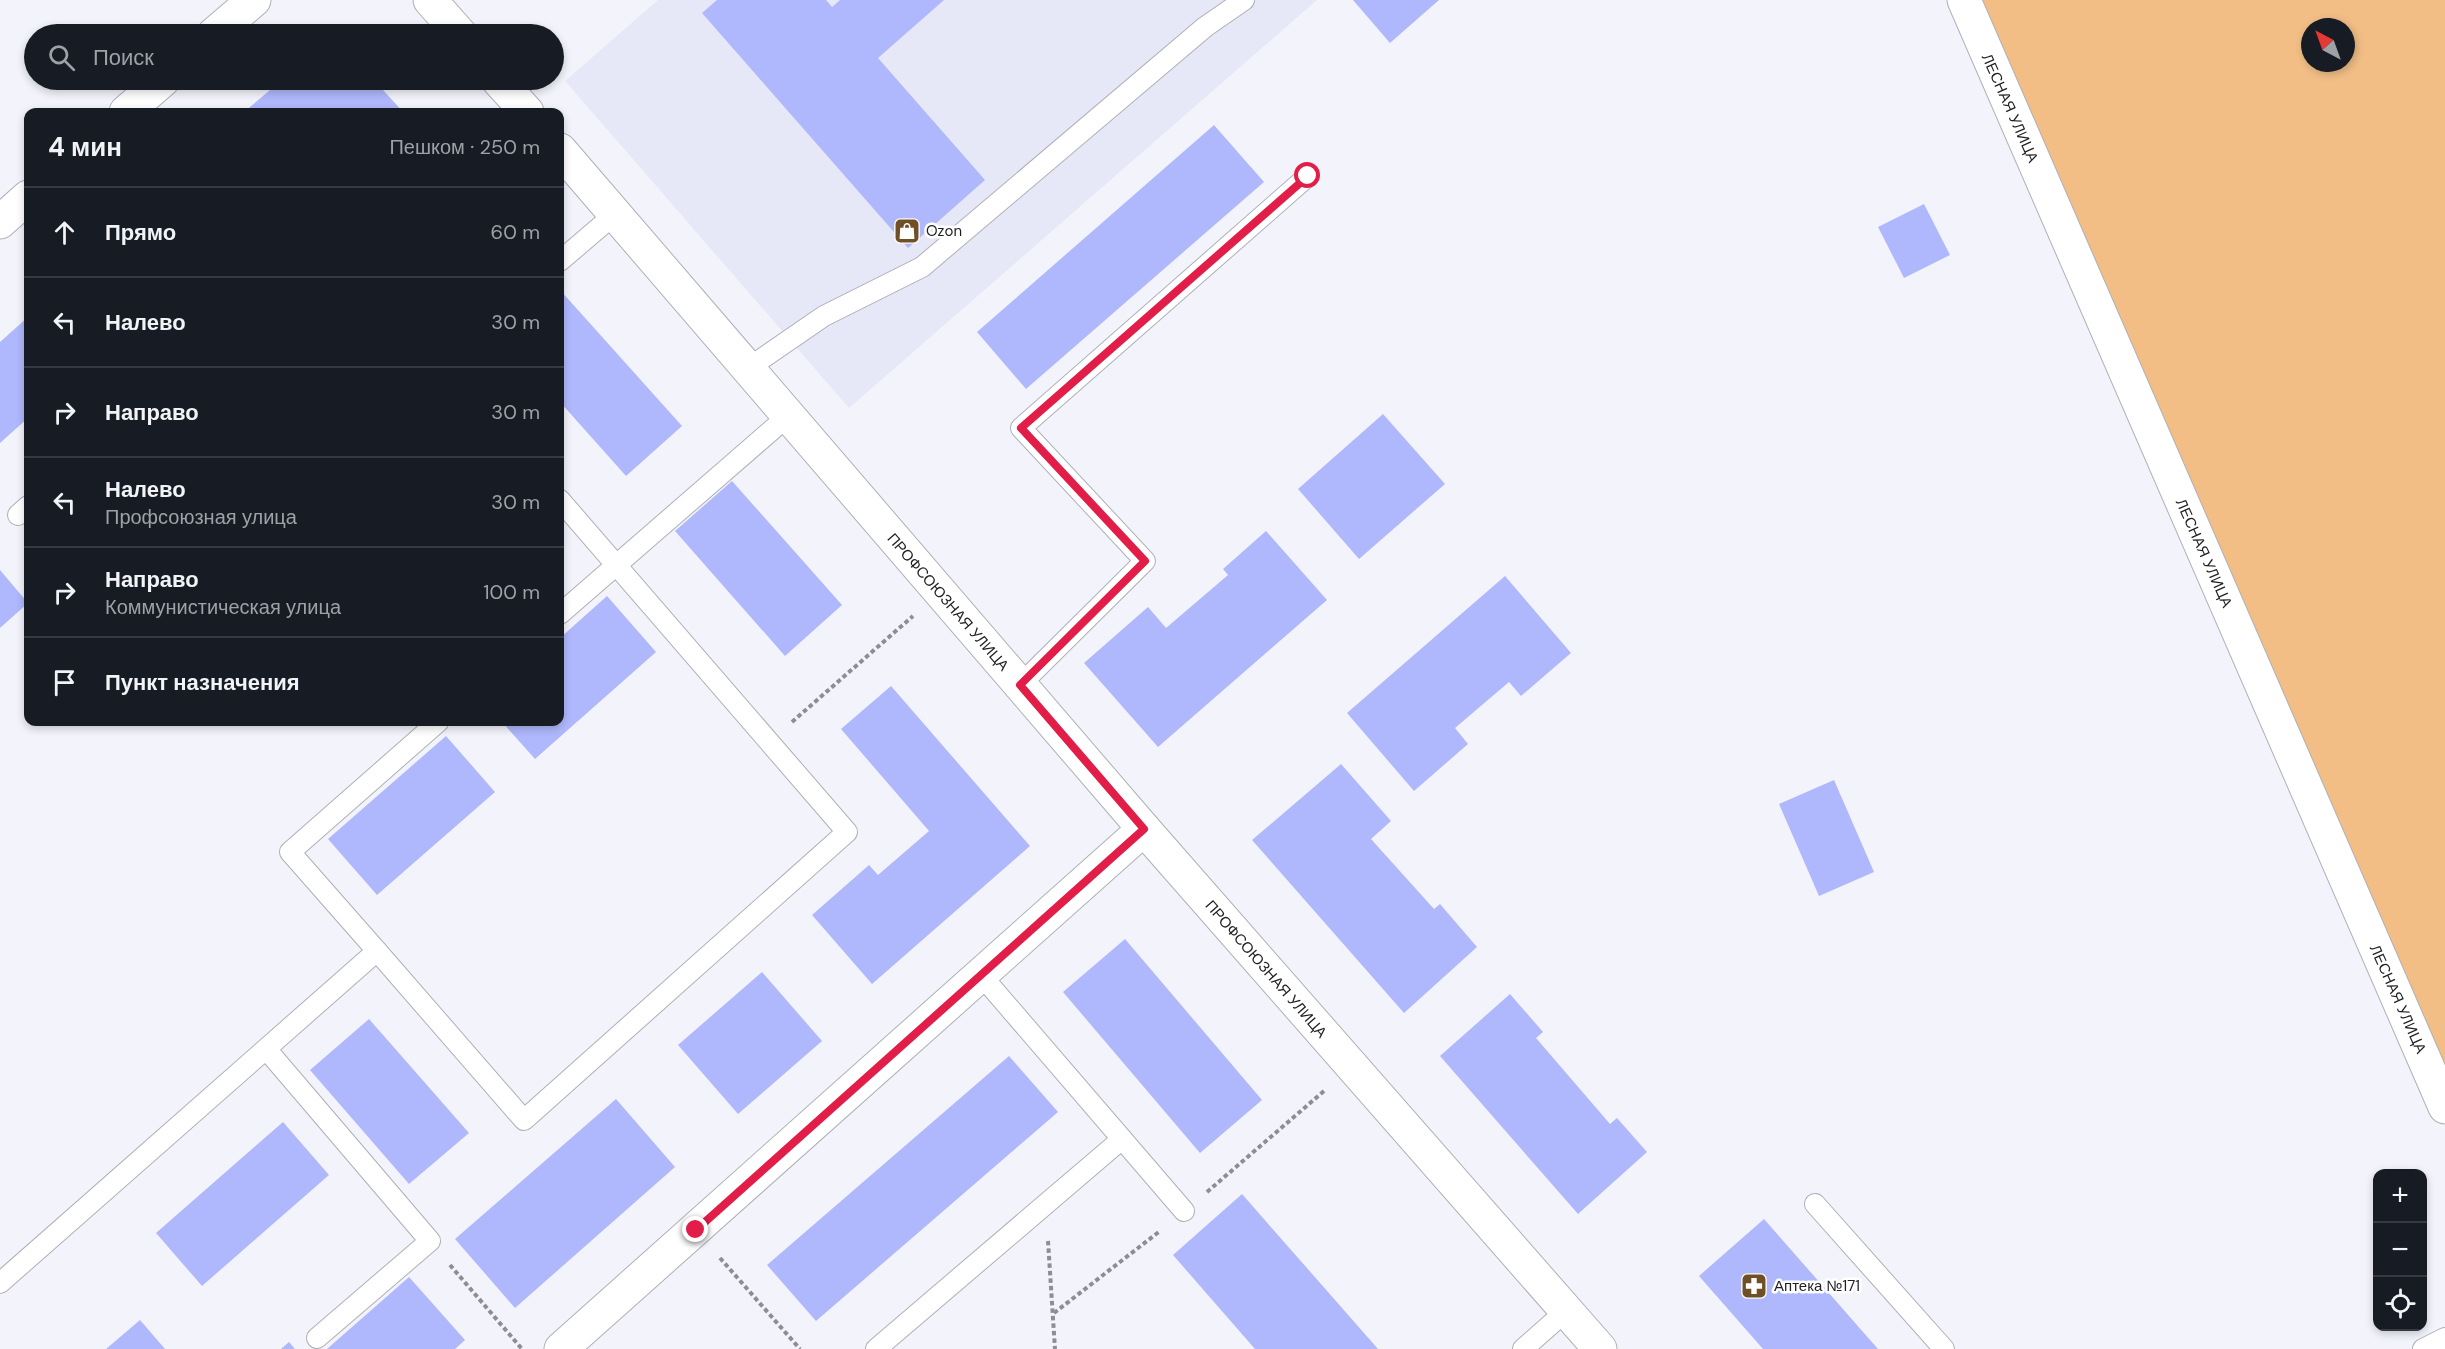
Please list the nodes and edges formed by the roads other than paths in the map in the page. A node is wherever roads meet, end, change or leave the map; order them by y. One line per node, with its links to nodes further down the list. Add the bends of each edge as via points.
1 (254, 0): 5 (street)
2 (430, 0): 6 (street)
3 (1244, 0): 17 (lane, via 1205,27 922,267 824,316)
4 (1964, 0): 28 (street, ЛЕСНАЯ УЛИЦА)
5 (226, 24)
6 (451, 24)
7 (151, 90): 9 (street)
8 (507, 90): 10 (street)
9 (131, 108)
10 (523, 108)
11 (564, 155): 14 (street, ПРОФСОЮЗНАЯ УЛИЦА)
12 (1308, 176): 22 (lane, via 1021,428 1145,561)
13 (24, 201): 15 (street)
14 (615, 214): 16 (lane); 17 (street, ПРОФСОЮЗНАЯ УЛИЦА)
15 (0, 222)
16 (564, 258)
17 (747, 369): 18 (street, ПРОФСОЮЗНАЯ УЛИЦА)
18 (788, 416): 20 (lane); 22 (street, ПРОФСОЮЗНАЯ УЛИЦА)
19 (564, 505): 20 (lane)
20 (616, 564): 21 (lane); 25 (lane, via 847,832 524,1120)
21 (564, 610)
22 (1020, 685): 24 (street, ПРОФСОЮЗНАЯ УЛИЦА)
23 (433, 726): 25 (lane, via 290,852)
24 (1144, 829): 26 (street); 33 (street, ПРОФСОЮЗНАЯ УЛИЦА)
25 (377, 951): 27 (lane)
26 (981, 975): 29 (lane); 36 (street)
27 (267, 1050): 32 (lane); 34 (lane, via 430,1241)
28 (2445, 1107)
29 (1122, 1139): 31 (lane); 37 (lane)
30 (1815, 1204): 40 (lane)
31 (1184, 1211)
32 (0, 1283)
33 (1566, 1311): 38 (lane); 39 (street, ПРОФСОЮЗНАЯ УЛИЦА)
34 (317, 1338)
35 (2445, 1338): 41 (lane)
36 (561, 1349)
37 (876, 1349)
38 (1523, 1349)
39 (1600, 1349)
40 (1944, 1349)
41 (2423, 1349)

